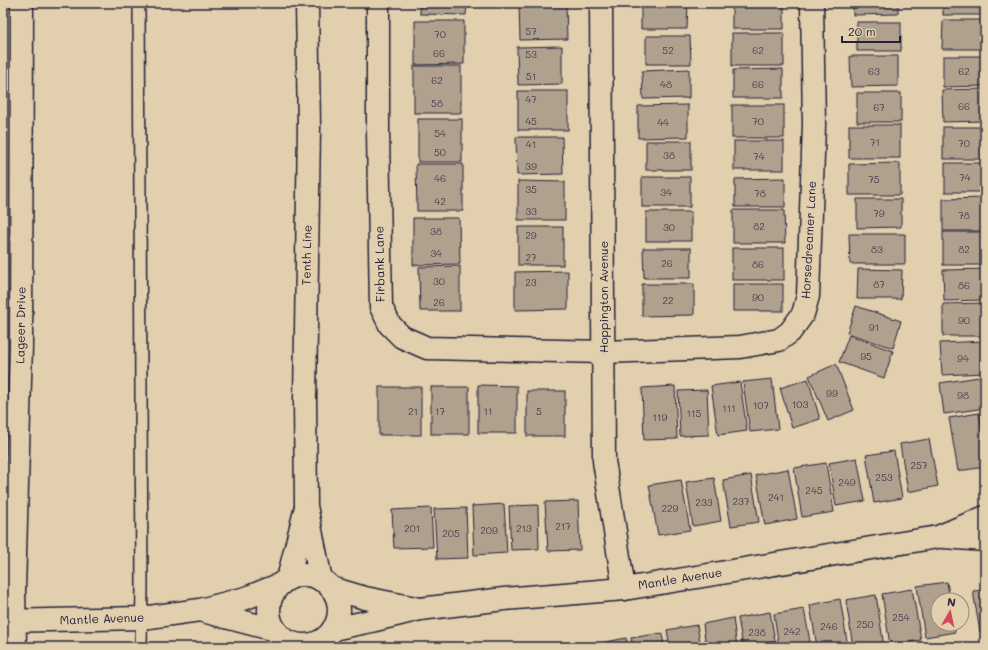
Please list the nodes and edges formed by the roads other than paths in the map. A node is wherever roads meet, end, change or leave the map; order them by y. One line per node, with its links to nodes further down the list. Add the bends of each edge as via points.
1 (22, 3): 18 (street, Lageer Drive, via 21,345 14,590)
2 (139, 3): 17 (lane)
3 (307, 3): 8 (street, Tenth Line, via 309,127)
4 (378, 3): 7 (street, Firbank Lane, via 381,307 390,325 402,337 427,348)
5 (601, 3): 7 (street, Hoppington Avenue)
6 (812, 3): 7 (street, Horsedreamer Lane, via 813,133 808,296 803,314 790,332 780,340 740,347)
7 (604, 352): 14 (street, Hoppington Avenue, via 604,461)
8 (306, 506): 12 (street, Tenth Line); 13 (street, Tenth Line)
9 (985, 517): 10 (street, Mantle Avenue)
10 (938, 537): 11 (street, Mantle Avenue); 14 (street, Mantle Avenue)
11 (985, 540)
12 (284, 581): 13 (street, via 299,575 311,575); 16 (street, Mantle Avenue, via 246,598); 19 (street, via 274,591 269,610 271,621)
13 (326, 584): 15 (street, Mantle Avenue, via 365,598); 20 (street, via 336,598 338,608 337,619)
14 (624, 589): 15 (street, Mantle Avenue)
15 (420, 609): 20 (street, Mantle Avenue, via 371,621)
16 (200, 610): 17 (street, Mantle Avenue); 19 (street, Mantle Avenue)
17 (142, 618): 18 (street, Mantle Avenue); 22 (lane)
18 (9, 621): 21 (street, Lageer Drive)
19 (282, 638): 20 (street, via 303,644)
20 (325, 638)
21 (15, 647)
22 (141, 647)

